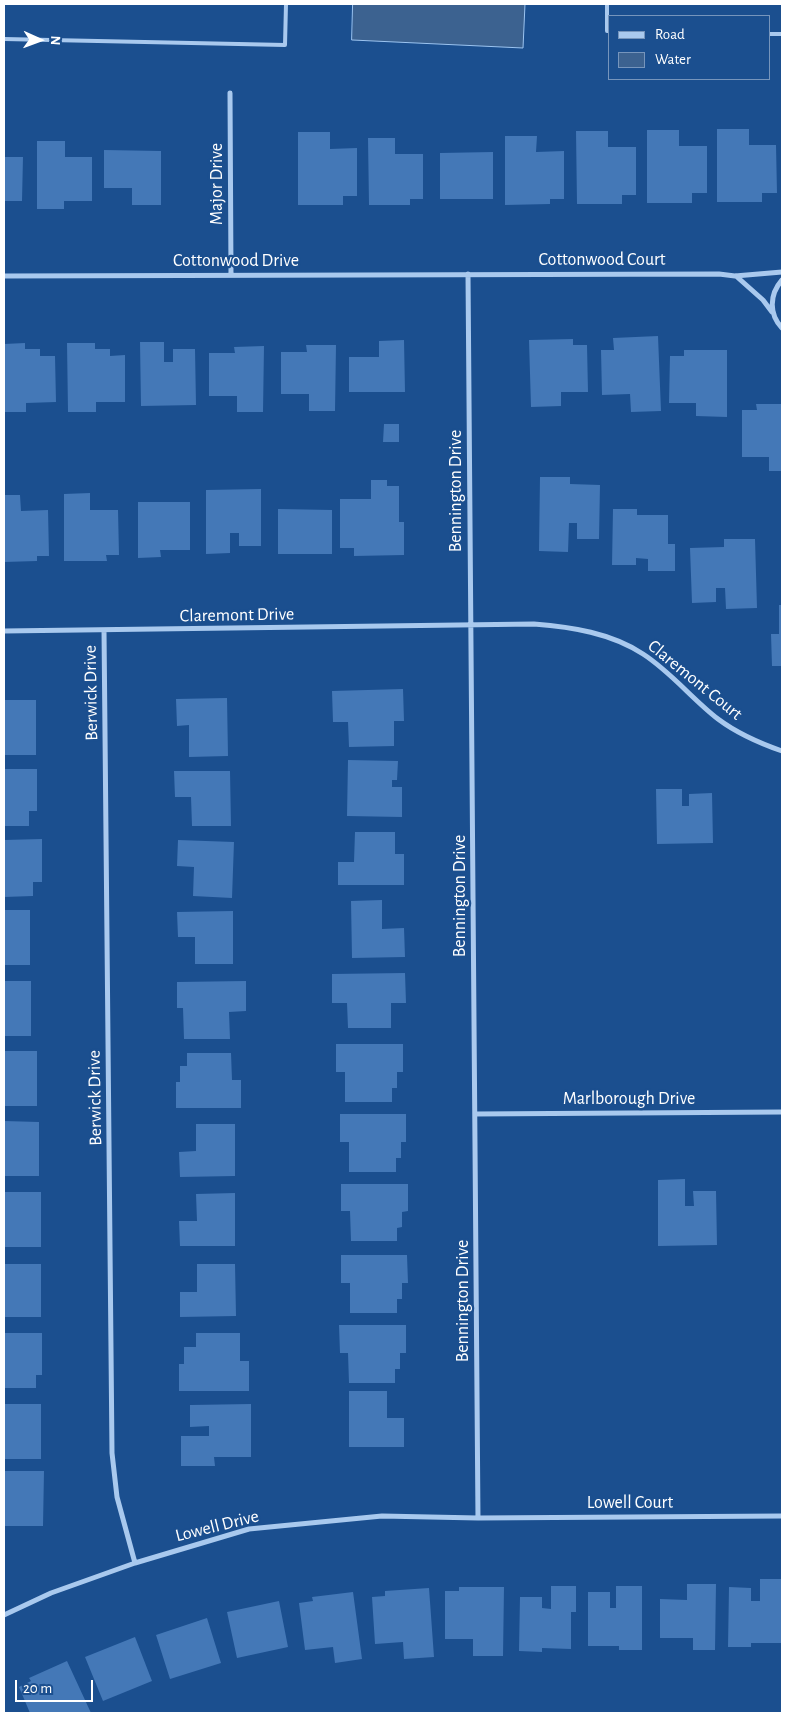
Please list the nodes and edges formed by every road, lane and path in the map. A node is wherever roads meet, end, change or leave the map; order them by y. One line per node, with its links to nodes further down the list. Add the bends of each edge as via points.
1 (286, 4): 4 (lane, via 285,45)
2 (606, 4): 3 (lane)
3 (608, 31)
4 (4, 39)
5 (230, 94): 8 (street, Major Drive)
6 (782, 272): 10 (street, Cottonwood Court)
7 (468, 274): 8 (street, Cottonwood Drive); 10 (street, Cottonwood Court); 14 (street, Bennington Drive)
8 (231, 275): 9 (street, Cottonwood Drive)
9 (4, 276)
10 (736, 276): 12 (street)
11 (782, 280): 12 (street, via 775,290)
12 (773, 313): 13 (street)
13 (782, 328)
14 (471, 625): 16 (street, Claremont Drive); 17 (street, Claremont Court, via 566,626 616,640 644,654 736,731); 19 (street, Bennington Drive)
15 (4, 630): 16 (street, Claremont Drive)
16 (104, 630): 22 (street, Berwick Drive, via 112,1453 117,1497)
17 (782, 751)
18 (782, 1112): 19 (street, Marlborough Drive)
19 (475, 1114): 21 (street, Bennington Drive)
20 (782, 1516): 21 (street, Lowell Court)
21 (478, 1518): 22 (street, Lowell Drive, via 382,1516 249,1529)
22 (135, 1562): 23 (street, Lowell Drive, via 51,1593)
23 (4, 1615)

